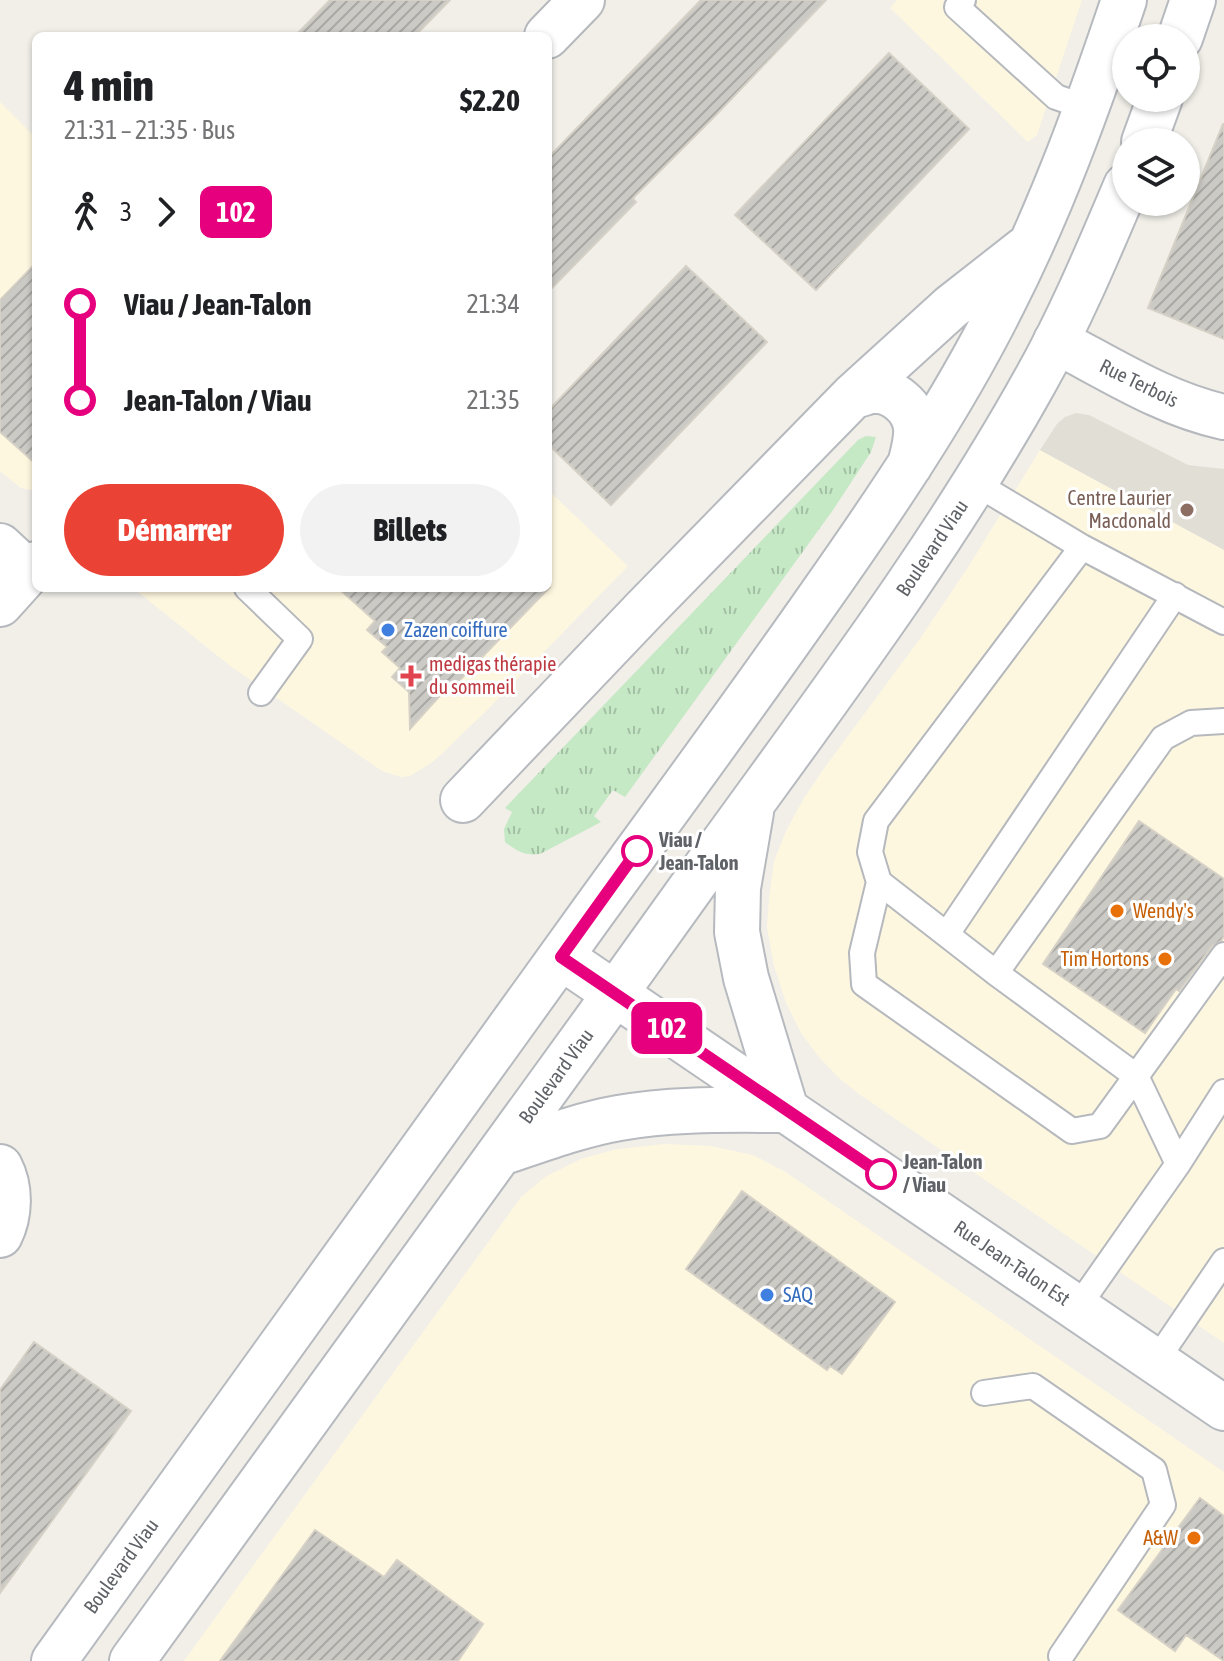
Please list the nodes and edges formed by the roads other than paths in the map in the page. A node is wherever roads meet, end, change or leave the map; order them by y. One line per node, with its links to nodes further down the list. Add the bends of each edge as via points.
1 (582, 0): 6 (main road)
2 (963, 0): 7 (lane, via 957,7 1056,97)
3 (1124, 0): 7 (main road, Boulevard Viau)
4 (1193, 0): 5 (main road)
5 (1185, 24)
6 (551, 32)
7 (1088, 108): 9 (main road, Boulevard Viau)
8 (1113, 216): 10 (main road, Boulevard Viau)
9 (1030, 245): 11 (main road, Boulevard Viau, via 951,307); 13 (main road, Boulevard Viau, via 1002,307)
10 (1056, 341): 12 (main road, Rue Terbois, via 1177,403); 14 (main road, Boulevard Viau)
11 (853, 396): 13 (main road, via 884,392 913,413); 21 (main road, Boulevard Viau)
12 (1224, 417)
13 (910, 465): 26 (main road, Boulevard Viau)
14 (975, 483): 15 (lane); 22 (main road, Boulevard Viau)
15 (1082, 547): 17 (lane); 23 (lane, via 876,821 870,852)
16 (251, 592): 19 (lane, via 300,639)
17 (1175, 595): 18 (lane); 24 (lane)
18 (1224, 622)
19 (261, 693)
20 (1224, 721): 27 (lane, via 1191,723 1163,738)
21 (463, 800)
22 (752, 801): 28 (main road, Boulevard Viau); 31 (main road, via 738,888 737,932)
23 (879, 882): 24 (lane); 29 (lane, via 862,953 864,984 1072,1131 1100,1126)
24 (947, 934): 27 (lane)
25 (1224, 955): 29 (lane)
26 (561, 957): 28 (main road, Rue Jean-Talon Est); 42 (main road, Boulevard Viau)
27 (996, 973): 29 (lane)
28 (616, 994): 31 (main road, Rue Jean-Talon Est); 32 (main road, Boulevard Viau)
29 (1136, 1076): 33 (lane)
30 (1224, 1092): 33 (lane)
31 (786, 1110): 32 (main road, via 621,1117); 37 (main road, Rue Jean-Talon Est)
32 (501, 1153): 43 (main road, Boulevard Viau)
33 (1178, 1164): 37 (lane)
34 (0, 1167): 35 (main road, via 9,1202)
35 (0, 1235)
36 (1224, 1261): 38 (lane)
37 (1077, 1308): 38 (main road, Rue Jean-Talon Est)
38 (1156, 1361): 40 (main road, Rue Jean-Talon Est)
39 (984, 1393): 41 (lane, via 1033,1386 1154,1470 1163,1505)
40 (1224, 1408)
41 (1061, 1656)
42 (54, 1661)
43 (132, 1661)

